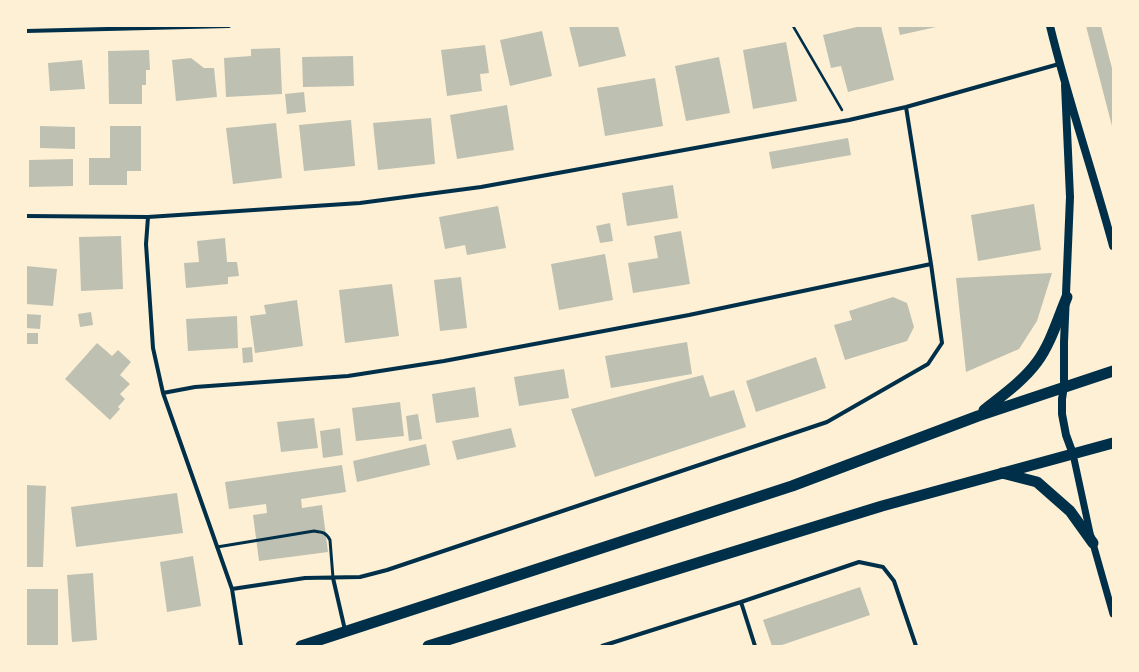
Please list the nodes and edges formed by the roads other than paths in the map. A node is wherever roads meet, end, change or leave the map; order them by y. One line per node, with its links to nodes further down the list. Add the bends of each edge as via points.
1 (229, 26): 3 (street)
2 (1050, 26): 4 (main road)
3 (26, 31)
4 (1059, 64): 5 (main road); 6 (street)
5 (1065, 85): 9 (main road); 11 (main road, via 1070,197)
6 (906, 107): 8 (street, via 849,120 481,188 360,203); 10 (street)
7 (26, 216): 8 (street)
8 (148, 217): 14 (street, via 146,244 153,348)
9 (1113, 246)
10 (931, 264): 14 (street, via 689,315 444,361 348,376 195,387); 21 (street, via 942,343 928,364 827,422 387,570 360,577)
11 (1067, 297): 13 (main road); 15 (highway, via 1038,361 1018,383)
12 (1113, 371): 13 (highway)
13 (1064, 386): 15 (highway); 17 (main road, via 1062,414)
14 (163, 393): 20 (street)
15 (978, 416): 25 (highway, via 792,486)
16 (1113, 443): 17 (highway)
17 (1073, 454): 18 (highway); 19 (street)
18 (1000, 473): 19 (highway, via 1037,482 1070,511); 28 (highway, via 882,506)
19 (1093, 543): 24 (street)
20 (217, 547): 21 (lane, via 314,531 323,532 330,540); 22 (street)
21 (333, 578): 22 (street, via 305,578); 25 (street)
22 (232, 589): 26 (street)
23 (742, 602): 29 (street); 30 (street); 31 (street, via 859,562 883,567 894,581)
24 (1113, 614)
25 (346, 632): 27 (highway)
26 (241, 646)
27 (302, 646)
28 (428, 646)
29 (602, 646)
30 (756, 646)
31 (916, 646)

